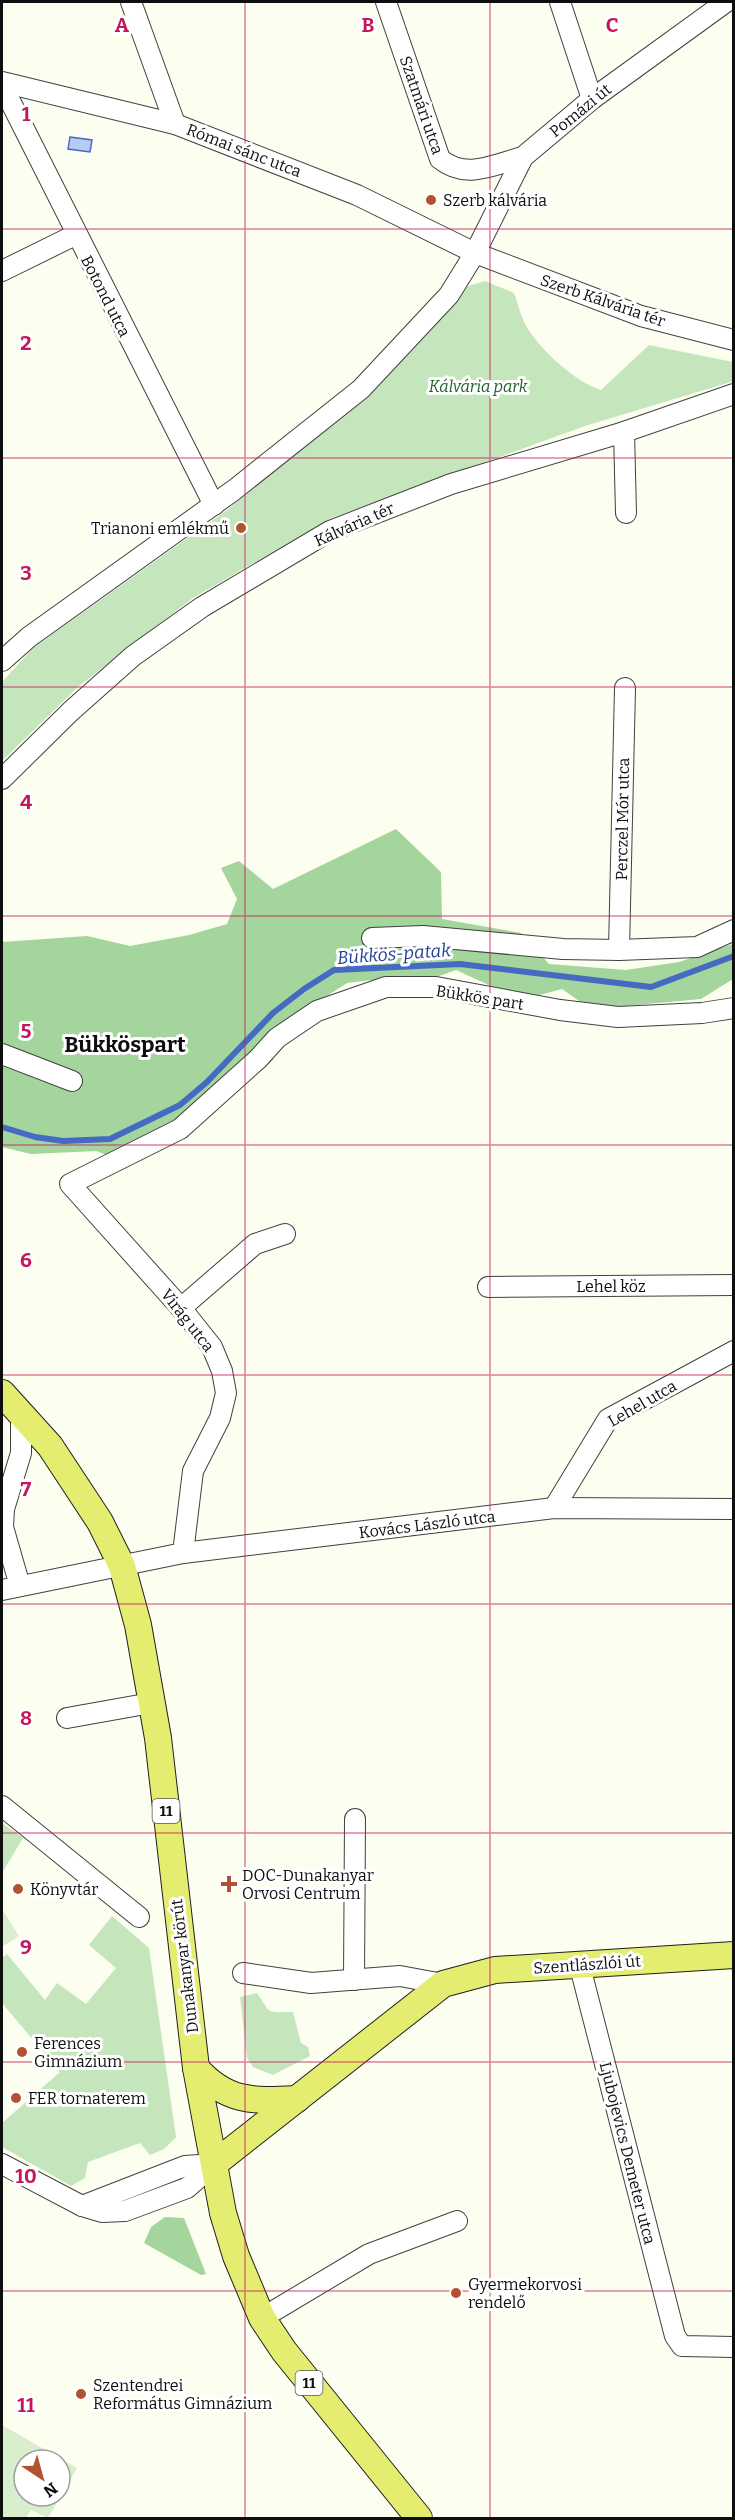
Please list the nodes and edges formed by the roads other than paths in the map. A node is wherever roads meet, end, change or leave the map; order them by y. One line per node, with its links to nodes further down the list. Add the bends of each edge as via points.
1 (131, 2): 7 (street)
2 (386, 2): 8 (street, Szatmári utca, via 440,159 465,172)
3 (560, 2): 6 (street)
4 (726, 2): 6 (street, Pomázi út)
5 (2, 83): 7 (street, Római sánc utca); 9 (street, Botond utca)
6 (592, 99): 8 (street, Pomázi út)
7 (175, 124): 10 (street, Római sánc utca, via 350,191)
8 (523, 157): 10 (street, Pomázi út)
9 (75, 235): 11 (street); 15 (street, Botond utca)
10 (475, 253): 12 (street, Szerb Kálvária tér, via 641,316); 15 (street, via 449,295 361,389)
11 (2, 270)
12 (734, 340)
13 (734, 394): 14 (street, Kálvária tér)
14 (624, 432): 16 (street); 19 (street, Kálvária tér, via 451,484 330,531 202,607 133,657)
15 (214, 505): 17 (street)
16 (626, 513)
17 (2, 660)
18 (624, 688): 22 (street, Perczel Mór utca)
19 (2, 779)
20 (734, 930): 22 (street, via 698,947)
21 (372, 938): 22 (street, via 423,936)
22 (619, 950)
23 (734, 1008): 26 (street, Bükkös part, via 618,1017 436,987 386,987 318,1011 277,1038 180,1129)
24 (2, 1054): 25 (street)
25 (72, 1081)
26 (70, 1184): 30 (street, Virág utca)
27 (285, 1234): 30 (street, via 255,1244)
28 (734, 1286): 29 (street, Lehel köz)
29 (488, 1287)
30 (181, 1308): 37 (street, Virág utca, via 212,1347 226,1393 220,1418 193,1471)
31 (734, 1351): 35 (street, Lehel utca, via 608,1419)
32 (2, 1393): 33 (main road, Dunakanyar körút / 11)
33 (21, 1412): 34 (street, via 21,1453); 38 (main road, Dunakanyar körút / 11, via 75,1481)
34 (3, 1508): 39 (street)
35 (554, 1508): 36 (street, Kovács László utca); 37 (street, Kovács László utca)
36 (734, 1509)
37 (183, 1553): 38 (street, Kovács László utca)
38 (122, 1566): 39 (street, Kovács László utca); 40 (main road, Dunakanyar körút / 11, via 138,1625)
39 (11, 1588)
40 (152, 1703): 41 (street); 50 (main road, Dunakanyar körút / 11)
41 (66, 1718)
42 (2, 1806): 44 (street)
43 (355, 1819): 48 (street)
44 (139, 1917)
45 (734, 1955): 46 (main road, Szentlászlói út)
46 (579, 1963): 49 (main road, Szentlászlói út, via 495,1970); 56 (street, Ljubojevics Demeter utca, via 677,2342 682,2346)
47 (243, 1973): 48 (street, Szentlászlói út, via 311,1983)
48 (354, 1980): 49 (street, Szentlászlói út, via 400,1976)
49 (443, 1984): 51 (main road, Szentlászlói út)
50 (196, 2068): 51 (main road, via 209,2083 231,2096 256,2101); 53 (main road, Dunakanyar körút / 11)
51 (297, 2099): 53 (main road, Szentlászlói út)
52 (2, 2164): 53 (street, via 80,2205 102,2212 125,2211 187,2188)
53 (214, 2164): 55 (main road, Dunakanyar körút / 11, via 236,2256)
54 (457, 2220): 55 (street, via 369,2254)
55 (262, 2318): 57 (main road, Dunakanyar körút / 11, via 284,2351)
56 (734, 2347)
57 (419, 2518)

